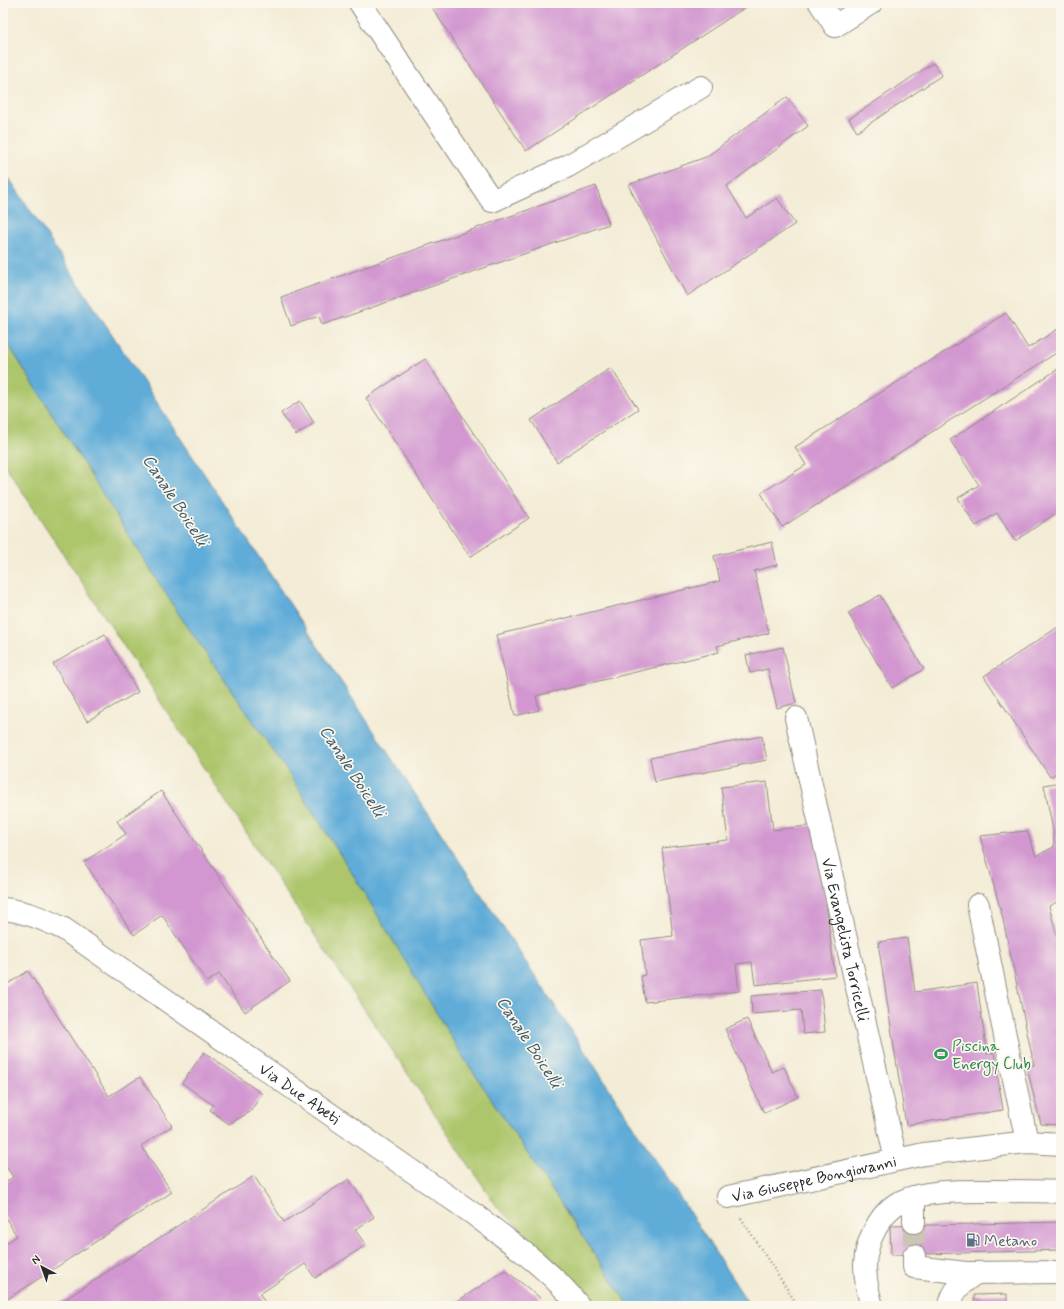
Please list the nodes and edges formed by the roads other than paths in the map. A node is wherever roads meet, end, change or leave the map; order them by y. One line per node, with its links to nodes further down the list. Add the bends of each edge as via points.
1 (360, 3): 4 (street, via 492,201 568,166)
2 (820, 3): 3 (street, via 835,26)
3 (871, 3)
4 (701, 87)
5 (796, 718): 10 (street, Via Evangelista Torricelli)
6 (978, 905): 8 (street)
7 (3, 909): 18 (street, Via Due Abeti, via 18,910 41,918 71,934 474,1215 538,1264 568,1291)
8 (1028, 1142): 9 (street, Via Giuseppe Bongiovanni); 10 (street, Via Giuseppe Bongiovanni, via 924,1154)
9 (1061, 1144)
10 (896, 1160): 12 (street, Via Giuseppe Bongiovanni)
11 (1061, 1192): 13 (street, via 964,1191)
12 (728, 1197)
13 (914, 1197): 14 (street); 19 (street, via 900,1202 890,1210 874,1231 865,1263 868,1294)
14 (914, 1222)
15 (914, 1256): 17 (street, via 914,1267)
16 (1061, 1272): 17 (street)
17 (976, 1273): 20 (street, via 956,1290)
18 (579, 1306)
19 (872, 1306)
20 (950, 1306)

